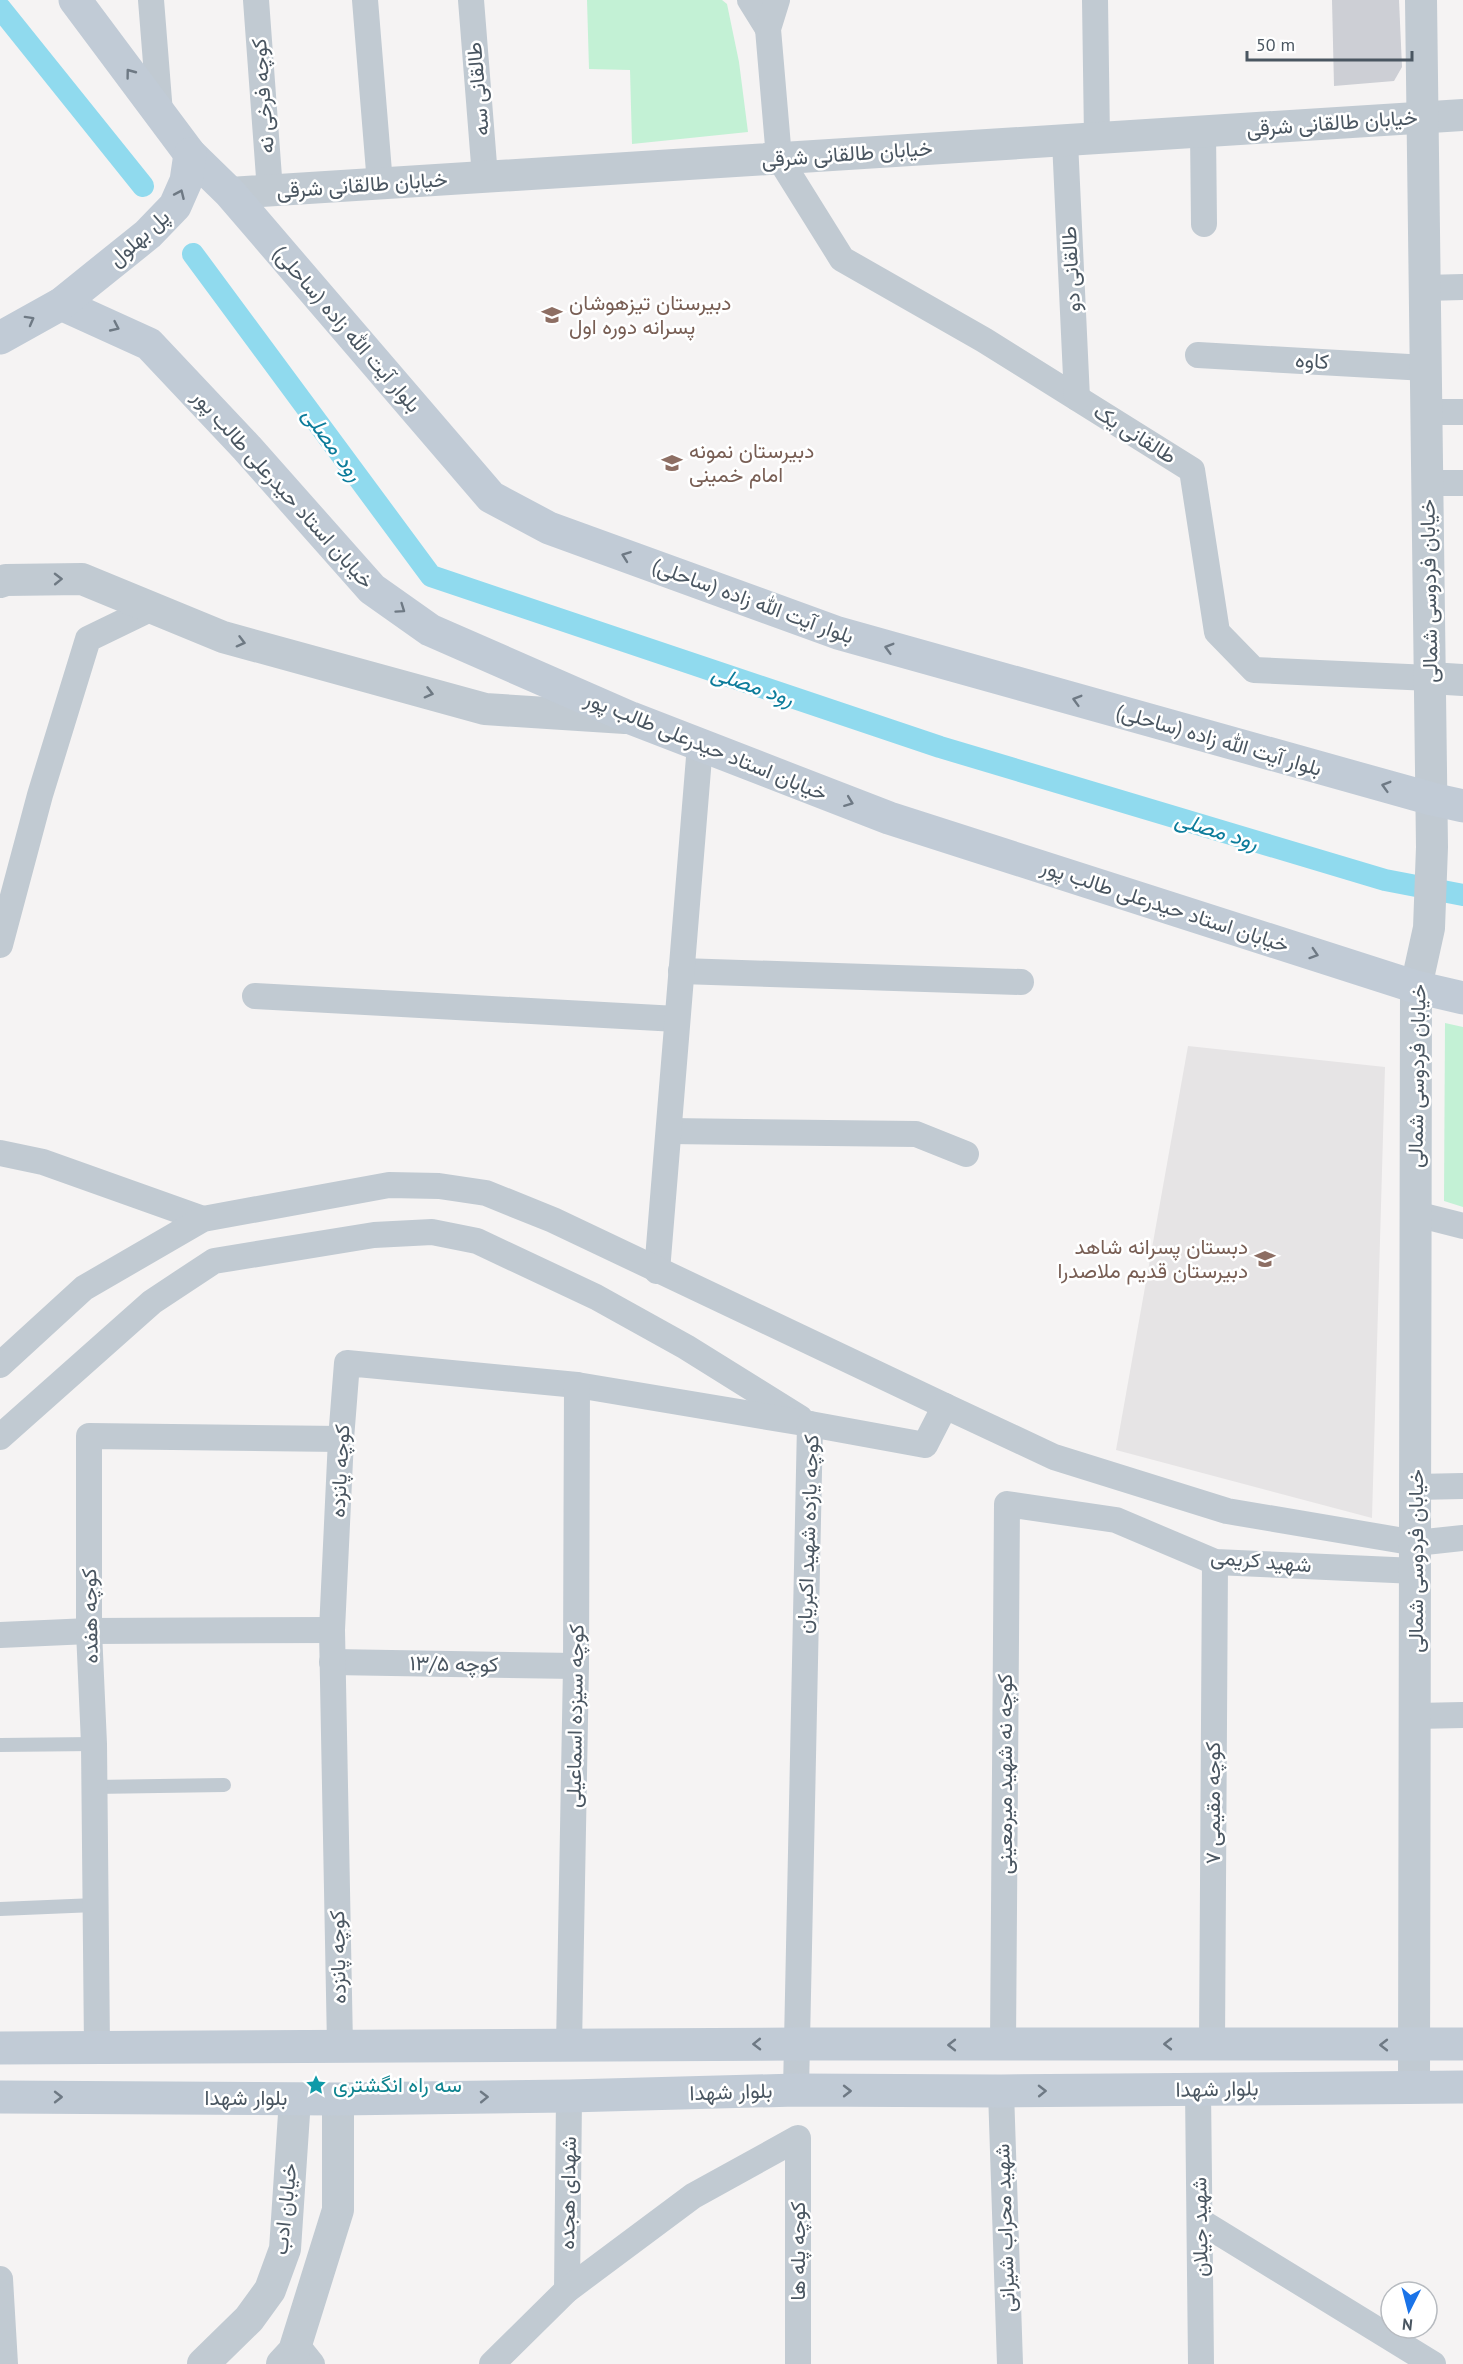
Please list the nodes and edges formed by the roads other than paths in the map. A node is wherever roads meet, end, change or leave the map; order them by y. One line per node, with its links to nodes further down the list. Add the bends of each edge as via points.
1 (75, 0): 11 (main road, بلوار آیت الله زاده (ساحلی), one-way to 1)
2 (151, 0): 11 (street)
3 (256, 0): 21 (street, کوچه فرخی نه)
4 (365, 0): 20 (street)
5 (471, 0): 19 (street, طالقانی سه)
6 (750, 0): 10 (street)
7 (777, 0): 10 (street)
8 (1095, 0): 15 (street)
9 (1421, 0): 13 (street, خیابان فردوسی شمالی)
10 (768, 29): 18 (street)
11 (160, 113): 17 (main road, بلوار آیت الله زاده (ساحلی))
12 (1463, 115): 13 (street, خیابان طالقانی شرقی)
13 (1422, 118): 14 (street, خیابان طالقانی شرقی); 25 (street, خیابان فردوسی شمالی)
14 (1203, 132): 15 (street, خیابان طالقانی شرقی); 23 (street)
15 (1097, 138): 16 (street, خیابان طالقانی شرقی)
16 (1065, 141): 18 (street, خیابان طالقانی شرقی); 30 (street, طالقانی دو)
17 (190, 154): 22 (main road, بلوار آیت الله زاده (ساحلی)); 26 (main road, پل بهلول, one-way to 17, via 148,234 175,206 186,181)
18 (779, 158): 19 (street, خیابان طالقانی شرقی); 30 (street, طالقانی یک, via 842,259)
19 (485, 177): 20 (street, خیابان طالقانی شرقی)
20 (380, 184): 21 (street, خیابان طالقانی شرقی)
21 (270, 191): 22 (street, خیابان طالقانی شرقی)
22 (230, 194): 41 (main road, بلوار آیت الله زاده (ساحلی), one-way to 22, via 838,633 549,528 491,496)
23 (1204, 224)
24 (1463, 287): 25 (street)
25 (1425, 288): 29 (street, خیابان فردوسی شمالی)
26 (61, 304): 27 (main road, پل بهلول, one-way to 26); 39 (main road, خیابان استاد حیدرعلی طالب پور, one-way to 39, via 149,344 372,589 430,630)
27 (0, 338)
28 (1198, 355): 29 (street, کاوه)
29 (1426, 368): 31 (street, خیابان فردوسی شمالی)
30 (1077, 398): 37 (street, طالقانی یک, via 1192,470 1217,632 1254,670)
31 (1426, 412): 32 (street); 33 (street, خیابان فردوسی شمالی)
32 (1463, 412)
33 (1427, 483): 34 (street); 37 (street, خیابان فردوسی شمالی)
34 (1463, 483)
35 (0, 582): 36 (street, one-way to 36, via 82,579)
36 (153, 608): 39 (street, one-way to 39, via 223,637 485,709); 42 (street, via 88,639 40,795)
37 (1430, 678): 38 (street); 41 (street, خیابان فردوسی شمالی)
38 (1463, 680)
39 (631, 718): 40 (main road, خیابان استاد حیدرعلی طالب پور)
40 (700, 745): 43 (street); 45 (main road, خیابان استاد حیدرعلی طالب پور, one-way to 45, via 889,818)
41 (1447, 803): 45 (street, خیابان فردوسی شمالی, via 1432,847 1429,928)
42 (0, 945)
43 (681, 971): 44 (street); 48 (street)
44 (1021, 982)
45 (1416, 987): 47 (main road, خیابان استاد حیدرعلی طالب پور); 52 (street, خیابان فردوسی شمالی)
46 (255, 996): 48 (street)
47 (1463, 998)
48 (677, 1019): 49 (street)
49 (669, 1131): 51 (street, via 916,1134); 55 (street)
50 (0, 1153): 53 (street, via 43,1162)
51 (966, 1154)
52 (1416, 1214): 54 (street); 63 (street, خیابان فردوسی شمالی)
53 (203, 1219): 55 (street, via 389,1185 439,1186 486,1193 553,1220); 56 (street, via 84,1288)
54 (1463, 1226)
55 (657, 1271): 58 (street)
56 (0, 1365)
57 (577, 1385): 59 (street, کوچه پانزده); 61 (street, کوچه پانزده, via 347,1363); 72 (street, کوچه سیزده اسماعیلی)
58 (945, 1406): 59 (street, کوچه یازده شهید اکبریان, via 925,1445); 66 (street, via 1054,1457 1227,1511)
59 (810, 1424): 60 (street, via 596,1297 477,1241 432,1232 374,1235 214,1261 152,1302); 81 (street, کوچه یازده شهید اکبریان)
60 (0, 1437)
61 (341, 1440): 68 (street, کوچه پانزده); 69 (street, کوچه هفده, via 89,1436)
62 (1463, 1486): 63 (street)
63 (1416, 1487): 66 (street, خیابان فردوسی شمالی)
64 (1007, 1504): 67 (street, شهید کریمی, via 1116,1520); 85 (street, کوچه نه شهید میرمعینی)
65 (1463, 1538): 66 (street)
66 (1416, 1557): 67 (street, شهید کریمی); 74 (street, خیابان فردوسی شمالی)
67 (1215, 1562): 82 (street, کوچه مقیمی ۷)
68 (332, 1630): 69 (street); 71 (street, کوچه پانزده)
69 (90, 1631): 70 (street); 75 (street, کوچه هفده)
70 (0, 1635)
71 (332, 1662): 72 (street, کوچه ۱۳/۵); 86 (street, کوچه پانزده)
72 (576, 1666): 87 (street, کوچه سیزده اسماعیلی)
73 (1463, 1715): 74 (street)
74 (1416, 1716): 83 (street, خیابان فردوسی شمالی)
75 (94, 1744): 76 (lane); 78 (street, کوچه هفده)
76 (0, 1745)
77 (224, 1785): 78 (lane)
78 (94, 1787): 79 (street, کوچه هفده)
79 (96, 1905): 80 (lane); 89 (street, کوچه هفده)
80 (0, 1909)
81 (796, 2044): 85 (main road, بلوار شهدا, one-way to 81); 87 (main road, بلوار شهدا, one-way to 87); 92 (street, کوچه یازده شهید اکبریان)
82 (1212, 2044): 83 (main road, بلوار شهدا, one-way to 82); 85 (main road, بلوار شهدا, one-way to 85)
83 (1416, 2044): 84 (main road, بلوار شهدا); 90 (street, خیابان فردوسی شمالی)
84 (1463, 2044)
85 (1004, 2045)
86 (340, 2046): 87 (main road, بلوار شهدا); 89 (main road, بلوار شهدا)
87 (569, 2046)
88 (0, 2048): 89 (main road, بلوار شهدا)
89 (97, 2048)
90 (1414, 2087): 91 (main road, بلوار شهدا); 93 (main road, بلوار شهدا)
91 (1463, 2087)
92 (796, 2090): 94 (main road, بلوار شهدا, one-way to 94); 95 (main road, بلوار شهدا)
93 (1198, 2090): 94 (main road, بلوار شهدا, one-way to 93); 99 (street, شهید جیلان)
94 (1001, 2091): 107 (street, شهید محراب شیرانی)
95 (569, 2096): 98 (main road, بلوار شهدا, one-way to 95); 101 (street, شهدای هجده)
96 (0, 2097): 97 (main road, بلوار شهدا, one-way to 97)
97 (295, 2099): 98 (main road, بلوار شهدا); 104 (street, خیابان ادب, via 285,2249 270,2290 249,2319)
98 (338, 2099): 102 (street, خیابان ادب, via 338,2210)
99 (1200, 2221): 108 (street, شهید جیلان); 109 (street)
100 (0, 2279): 103 (street)
101 (567, 2290): 105 (street); 106 (street, کوچه پله ها, via 693,2196 798,2138)
102 (297, 2357)
103 (4, 2364)
104 (203, 2364)
105 (492, 2364)
106 (798, 2364)
107 (1010, 2364)
108 (1201, 2364)
109 (1433, 2364)

